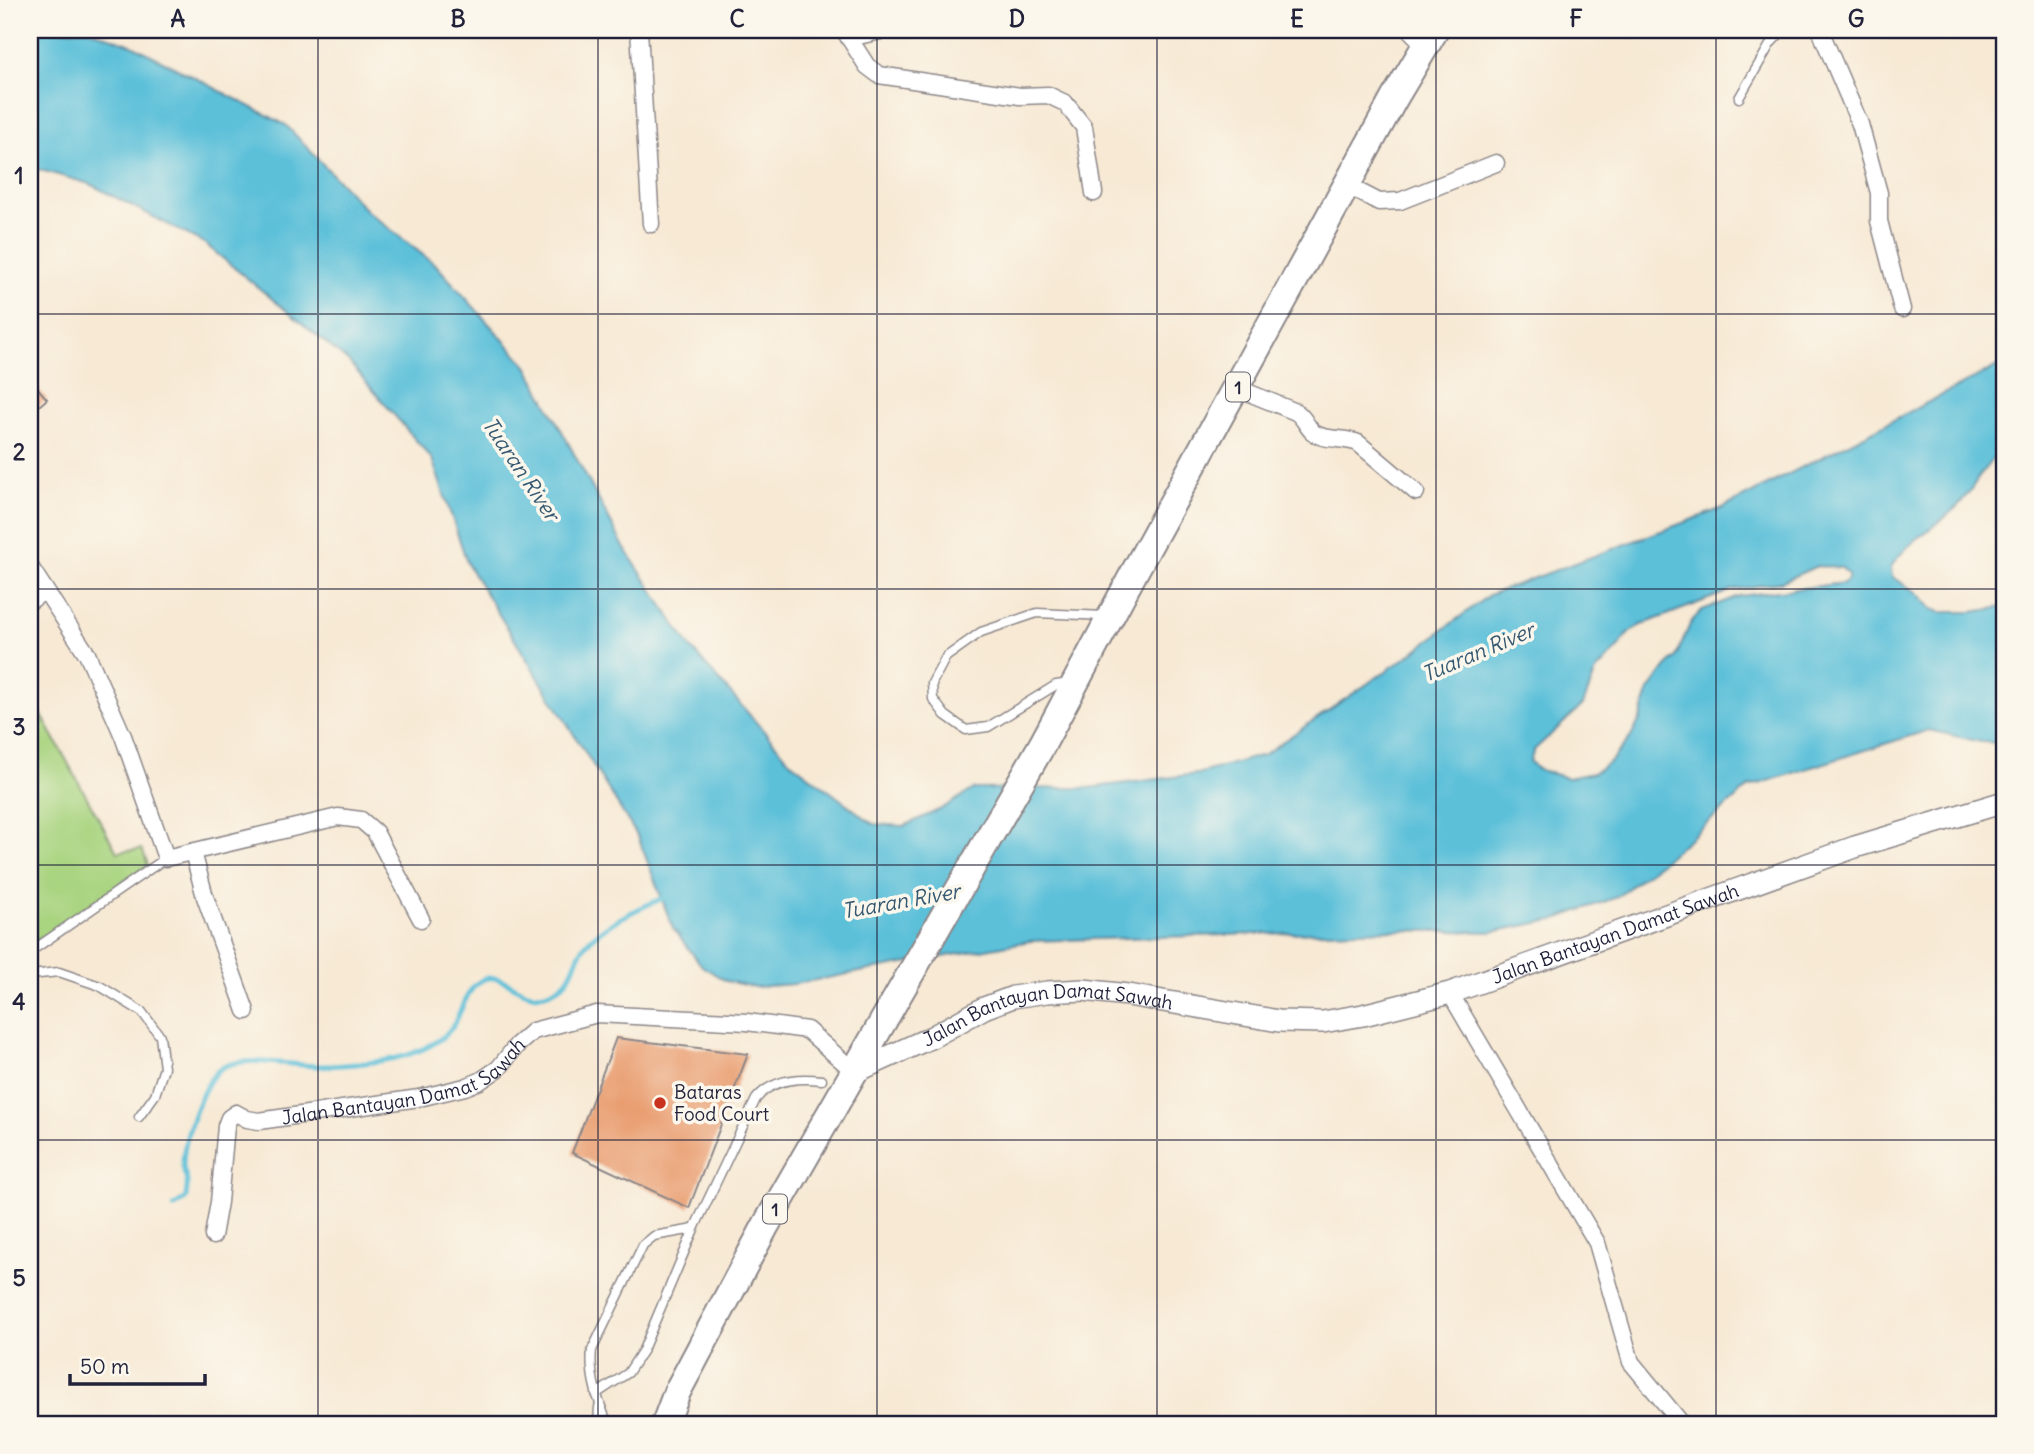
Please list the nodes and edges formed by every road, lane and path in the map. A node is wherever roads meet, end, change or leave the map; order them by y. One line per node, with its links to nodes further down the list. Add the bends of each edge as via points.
1 (639, 30): 11 (street)
2 (885, 30): 5 (street)
3 (1783, 30): 7 (lane)
4 (1820, 30): 12 (street, via 1860,124)
5 (847, 34): 10 (street, via 867,66 879,75 1020,96 1048,95 1065,103 1084,127)
6 (1424, 35): 9 (highway, 1)
7 (1739, 98)
8 (1496, 163): 9 (street, via 1400,201 1379,202)
9 (1348, 186): 13 (highway, 1)
10 (1094, 193)
11 (651, 224)
12 (1902, 309)
13 (1237, 388): 14 (street, via 1296,412 1320,436 1358,443); 18 (highway, 1)
14 (1416, 492)
15 (30, 567): 16 (street)
16 (45, 590): 17 (street); 22 (street, via 87,654 123,736)
17 (30, 600)
18 (1111, 617): 19 (highway, 1); 19 (lane, via 1037,613 981,632 946,657 932,683 933,699 966,730 988,727 1056,685)
19 (1072, 690): 28 (highway, 1)
20 (2004, 802): 26 (street, Jalan Bantayan Damat Sawah, via 1855,847)
21 (193, 852): 22 (street); 23 (street, via 338,817 361,820 375,832); 27 (street)
22 (166, 858): 24 (lane)
23 (421, 919)
24 (30, 952)
25 (30, 975): 30 (lane, via 59,972 100,986 142,1012 160,1036 164,1068 155,1095)
26 (1450, 993): 28 (street, Jalan Bantayan Damat Sawah, via 1323,1022 1279,1021 1116,993 1047,992 984,1008); 40 (street, via 1597,1243 1631,1362)
27 (246, 1011)
28 (855, 1072): 32 (street, Jalan Bantayan Damat Sawah, via 807,1030 597,1014 568,1020 533,1031 499,1068 466,1087 258,1121 236,1113 226,1126); 33 (highway, 1, via 778,1203)
29 (822, 1080): 31 (lane, via 779,1083 756,1099)
30 (139, 1117)
31 (694, 1228): 34 (lane, via 643,1350 628,1373); 34 (lane, via 654,1236 643,1245 592,1350)
32 (213, 1236)
33 (677, 1392): 38 (highway, 1); 39 (highway, 1)
34 (596, 1394): 35 (lane)
35 (599, 1404): 36 (lane); 37 (lane)
36 (598, 1424)
37 (608, 1424)
38 (650, 1424)
39 (665, 1424)
40 (1682, 1424)

